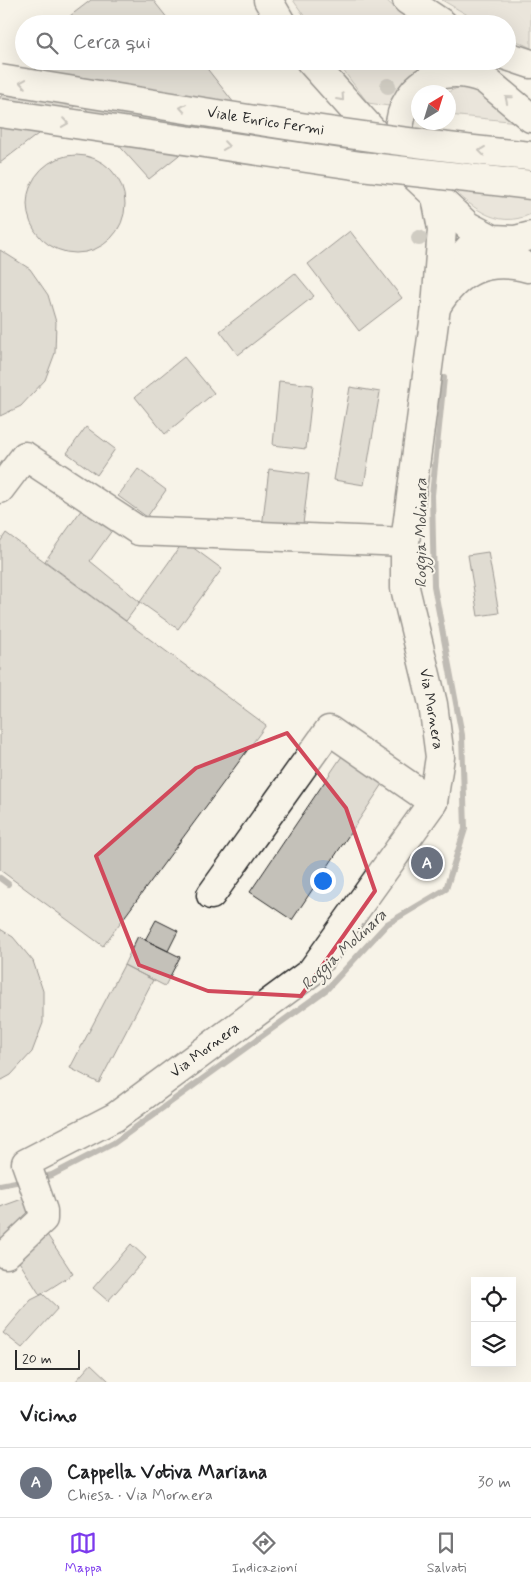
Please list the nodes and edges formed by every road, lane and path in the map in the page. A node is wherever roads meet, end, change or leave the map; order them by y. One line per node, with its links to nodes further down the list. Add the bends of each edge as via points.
1 (268, 0): 4 (street)
2 (397, 0): 5 (street)
3 (407, 0): 6 (street)
4 (277, 15)
5 (412, 15)
6 (430, 15)
7 (516, 59): 8 (street)
8 (531, 64)
9 (318, 70): 16 (street, one-way to 16)
10 (474, 70): 12 (street)
11 (0, 79): 15 (street, Viale Enrico Fermi, one-way to 11, bridge, via 234,117)
12 (484, 79): 14 (street, one-way to 12); 16 (street, via 466,73 446,74 426,82 411,96 404,105 398,125 398,146)
13 (0, 113): 17 (street, Viale Enrico Fermi, one-way to 17, bridge, via 362,166)
14 (531, 118)
15 (531, 156)
16 (405, 167): 18 (street)
17 (531, 185)
18 (436, 198): 19 (street); 22 (street, via 442,229)
19 (481, 235): 20 (street, via 505,240); 21 (street); 22 (street, via 454,265)
20 (531, 236)
21 (530, 269): 22 (street, via 502,263 476,268 454,284)
22 (436, 306): 24 (street, Via Mornera)
23 (0, 488): 24 (street, via 25,456 139,530)
24 (405, 542): 25 (street, Via Mornera, via 405,588 433,704 440,757)
25 (433, 802): 26 (street, via 329,730); 27 (street, Via Mornera, via 311,972 115,1117 28,1169 43,1219)
26 (211, 895)
27 (6, 1254)

